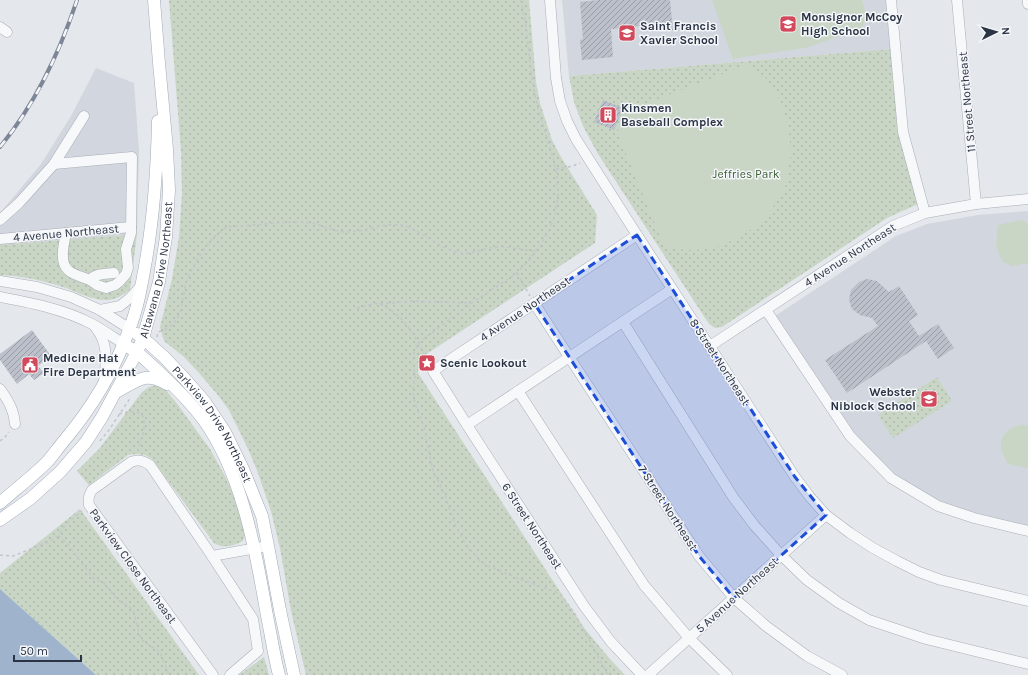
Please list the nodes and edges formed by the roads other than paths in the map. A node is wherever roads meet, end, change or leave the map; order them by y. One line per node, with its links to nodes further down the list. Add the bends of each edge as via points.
1 (154, 0): 7 (main road, Altawana Drive Northeast)
2 (550, 0): 16 (street, 8 Street Northeast, via 556,78 567,121)
3 (891, 0): 12 (street, via 903,132)
4 (957, 0): 11 (street, 11 Street Northeast)
5 (1028, 0): 6 (street)
6 (1028, 4)
7 (159, 63): 23 (main road, Altawana Drive Northeast, via 155,189 151,234); 32 (main road, Altawana Drive Northeast, via 168,149 169,190 166,237 159,282)
8 (84, 116): 9 (street, 4 Avenue Northeast)
9 (54, 164): 13 (street, 4 Avenue Northeast); 14 (street, via 132,157)
10 (1028, 199): 11 (street, 4 Avenue Northeast)
11 (976, 204): 12 (street, 4 Avenue Northeast)
12 (925, 213): 28 (street, 4 Avenue Northeast, via 893,226)
13 (0, 220)
14 (131, 228): 15 (street, 4 Avenue Northeast); 21 (street, via 126,249 128,268 123,279 106,288)
15 (66, 233): 17 (street, 4 Avenue Northeast); 19 (street)
16 (637, 234): 24 (street, 8 Street Northeast); 26 (street, 4 Avenue Northeast)
17 (46, 235): 18 (street, 4 Avenue Northeast); 19 (street)
18 (0, 239)
19 (62, 250): 21 (street, via 68,271)
20 (114, 273): 21 (street, via 96,275)
21 (90, 280)
22 (0, 281): 27 (street, Parkview Drive Northeast, via 37,287 71,297)
23 (142, 285): 27 (street, via 120,306); 31 (main road, Altawana Drive Northeast)
24 (672, 289): 29 (street); 34 (street, 8 Street Northeast)
25 (0, 297): 30 (street, Parkview Drive Northeast, via 36,304)
26 (534, 303): 36 (street, 7 Street Northeast); 37 (street, 4 Avenue Northeast)
27 (100, 310): 31 (street, Parkview Drive Northeast)
28 (766, 310): 34 (street, 4 Avenue Northeast); 48 (street, via 850,436 891,478 938,506)
29 (623, 322): 36 (street); 52 (street, via 733,497)
30 (92, 324): 33 (street, Parkview Drive Northeast); 38 (street, via 104,343)
31 (130, 329): 32 (main road, Parkview Drive Northeast); 33 (main road, Altawana Drive Northeast)
32 (143, 338): 35 (main road, Altawana Drive Northeast); 49 (main road, Parkview Drive Northeast, via 205,402 225,432 262,516)
33 (124, 344): 35 (main road, Parkview Drive Northeast); 38 (main road, Altawana Drive Northeast)
34 (710, 346): 46 (street, 8 Street Northeast, via 795,477)
35 (137, 352): 40 (main road, Parkview Drive Northeast); 42 (main road, Altawana Drive Northeast)
36 (569, 357): 41 (street); 53 (street, 7 Street Northeast, via 699,556)
37 (433, 370): 44 (street, 6 Street Northeast)
38 (104, 384): 45 (main road, Altawana Drive Northeast, via 90,408 48,460)
39 (0, 389): 43 (street, via 12,408)
40 (177, 389): 42 (main road, via 157,379 145,378); 50 (main road, Parkview Drive Northeast, via 203,419 220,446 234,479)
41 (518, 391): 44 (street); 55 (street, via 644,585)
42 (115, 393): 47 (main road, Altawana Drive Northeast, via 86,442 60,472 30,499)
43 (15, 424)
44 (467, 425): 61 (street, 6 Street Northeast, via 584,606 611,642)
45 (0, 503)
46 (826, 515): 52 (street, 5 Avenue Northeast); 54 (street, 8 Street Northeast, via 873,548 919,572 941,580)
47 (0, 520)
48 (1028, 531)
49 (268, 546): 50 (street); 60 (main road, Parkview Drive Northeast)
50 (254, 549): 51 (street); 59 (main road, Parkview Drive Northeast)
51 (212, 556): 57 (street, Parkview Close Northeast, via 150,465 144,461 131,462 92,490 89,495 89,505); 58 (street, via 253,619 258,651)
52 (781, 556): 53 (street, 5 Avenue Northeast); 56 (street, via 807,580 869,620 926,639)
53 (734, 598): 55 (street, 5 Avenue Northeast); 64 (street, 7 Street Northeast, via 766,626 807,656)
54 (1028, 601)
55 (690, 638): 62 (street, 5 Avenue Northeast); 63 (street)
56 (1028, 664)
57 (213, 675)
58 (230, 675)
59 (279, 675)
60 (294, 675)
61 (642, 675)
62 (648, 675)
63 (727, 675)
64 (842, 675)

